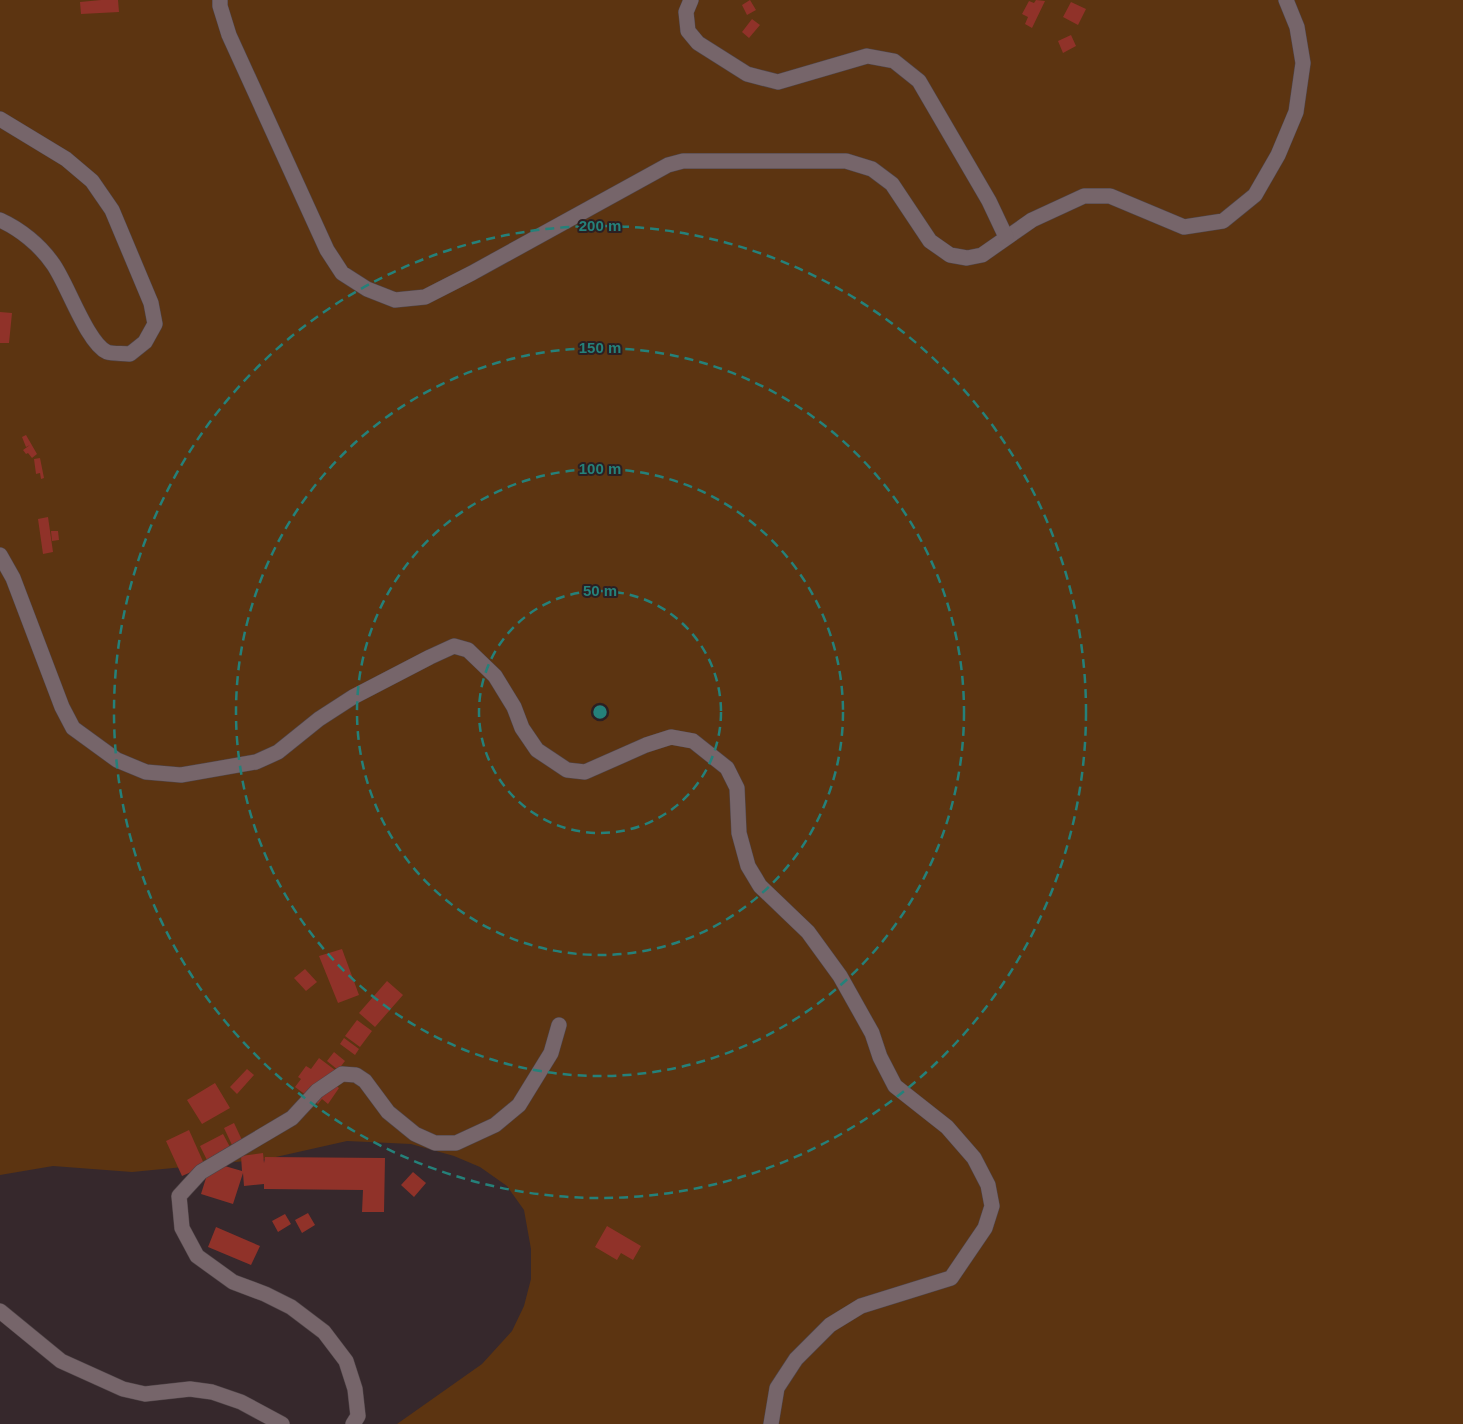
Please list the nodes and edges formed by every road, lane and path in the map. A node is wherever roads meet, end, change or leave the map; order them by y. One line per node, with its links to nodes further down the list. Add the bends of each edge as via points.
1 (220, 0): 6 (street, via 229,35 327,250 342,273 367,289 395,300 425,297 649,174 683,160 846,161 872,169 892,184 930,241 950,255 967,258 982,255)
2 (691, 0): 6 (street, via 686,12 688,31 698,43 747,74 778,82 867,56 894,61 919,81)
3 (1286, 0): 6 (street, via 1297,27 1303,63 1296,112 1278,155 1255,195 1223,221 1184,227 1110,196 1084,196)
4 (0, 120): 5 (street, via 66,160 92,181 112,210 151,304 155,324 145,342 130,354 107,352 94,341 53,264 35,243)
5 (0, 220)
6 (1006, 236)
7 (0, 555): 12 (street, via 13,578 73,728 117,760 146,772 181,775 256,762 278,752 353,697 454,646 468,650 495,676 537,750 567,770 585,772 672,737 693,741 726,768 737,788 739,833 748,866 760,886 808,932 840,976 872,1033 895,1086 947,1127 974,1158 988,1185 992,1206 985,1228 951,1278 861,1306 830,1325 796,1359 777,1388)
8 (559, 1024): 11 (street, via 551,1053 519,1105 495,1125 456,1143 435,1143 415,1134 388,1112 365,1081 356,1075 342,1074 317,1091 292,1118 200,1172 179,1196 182,1228 197,1256 233,1282 291,1307 324,1332 346,1362 355,1390 358,1416)
9 (0, 1311): 10 (street, via 61,1361 123,1389 144,1394 190,1389 212,1392 241,1402)
10 (282, 1424)
11 (353, 1424)
12 (771, 1424)

